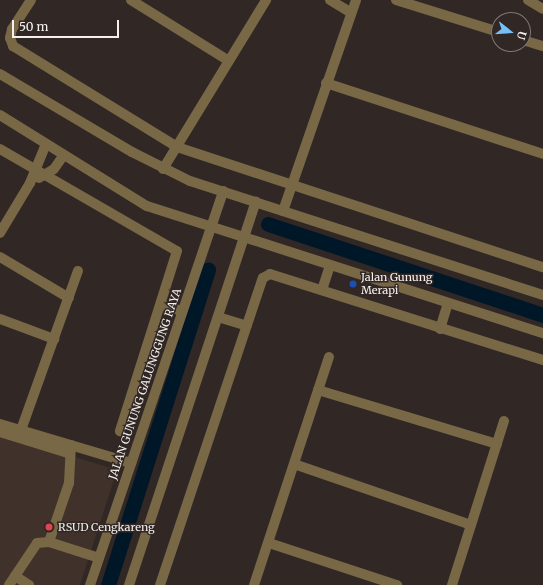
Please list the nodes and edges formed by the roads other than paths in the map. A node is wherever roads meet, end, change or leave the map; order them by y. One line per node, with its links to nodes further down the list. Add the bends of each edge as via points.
1 (31, 0): 18 (street, via 12,29 10,38 13,46)
2 (132, 0): 13 (street)
3 (266, 0): 13 (street)
4 (330, 0): 9 (street)
5 (356, 0): 9 (street)
6 (396, 0): 10 (street)
7 (528, 0): 8 (street)
8 (543, 9)
9 (350, 12): 15 (street)
10 (491, 30)
11 (531, 42): 12 (street)
12 (543, 46)
13 (229, 60): 18 (street)
14 (0, 74): 23 (street)
15 (326, 84): 20 (street); 26 (street)
16 (0, 115): 17 (street)
17 (46, 144): 21 (street); 22 (street)
18 (176, 147): 23 (street); 26 (street)
19 (0, 148): 22 (street)
20 (543, 154)
21 (63, 156): 24 (street, via 54,169); 30 (street, via 147,206)
22 (33, 169): 24 (street); 25 (street)
23 (163, 169): 27 (street)
24 (44, 176): 25 (street); 41 (street, via 174,248 178,254)
25 (30, 183): 31 (street)
26 (293, 184): 29 (street); 35 (street)
27 (223, 192): 28 (street); 30 (street, JALAN GUNUNG GALUNGGUNG RAYA)
28 (256, 202): 29 (street); 32 (street)
29 (283, 211): 38 (street)
30 (211, 228): 32 (street); 42 (street, JALAN GUNUNG GALUNGGUNG RAYA)
31 (0, 233)
32 (243, 238): 34 (street); 43 (street)
33 (0, 258): 39 (street)
34 (330, 266): 37 (street); 40 (street)
35 (543, 267)
36 (78, 271): 39 (street)
37 (322, 290): 45 (street, via 270,274 263,278); 46 (street)
38 (543, 295)
39 (68, 298): 48 (street)
40 (448, 303): 46 (street); 47 (street)
41 (161, 305): 42 (street); 55 (street)
42 (182, 311): 59 (street, JALAN GUNUNG GALUNGGUNG RAYA)
43 (218, 317): 45 (street); 69 (street)
44 (0, 319): 48 (street)
45 (247, 326): 70 (street)
46 (440, 329): 50 (street)
47 (543, 333)
48 (54, 339): 54 (street)
49 (329, 357): 51 (street)
50 (543, 360)
51 (318, 390): 57 (street); 60 (street)
52 (504, 421): 57 (street)
53 (0, 424): 54 (street)
54 (21, 430): 58 (street)
55 (120, 431)
56 (0, 432): 58 (street)
57 (497, 444): 61 (street)
58 (69, 449): 59 (street); 62 (street, via 69,483)
59 (131, 463): 64 (street, JALAN GUNUNG GALUNGGUNG RAYA)
60 (294, 464): 61 (street); 63 (street)
61 (471, 525): 73 (street)
62 (49, 542): 64 (street); 65 (street, via 37,543)
63 (269, 542): 71 (street); 72 (street)
64 (99, 558): 68 (street, JALAN GUNUNG GALUNGGUNG RAYA)
65 (15, 576): 66 (street); 67 (street)
66 (9, 585)
67 (29, 585)
68 (90, 585)
69 (129, 585)
70 (160, 585)
71 (254, 585)
72 (397, 585)
73 (452, 585)

